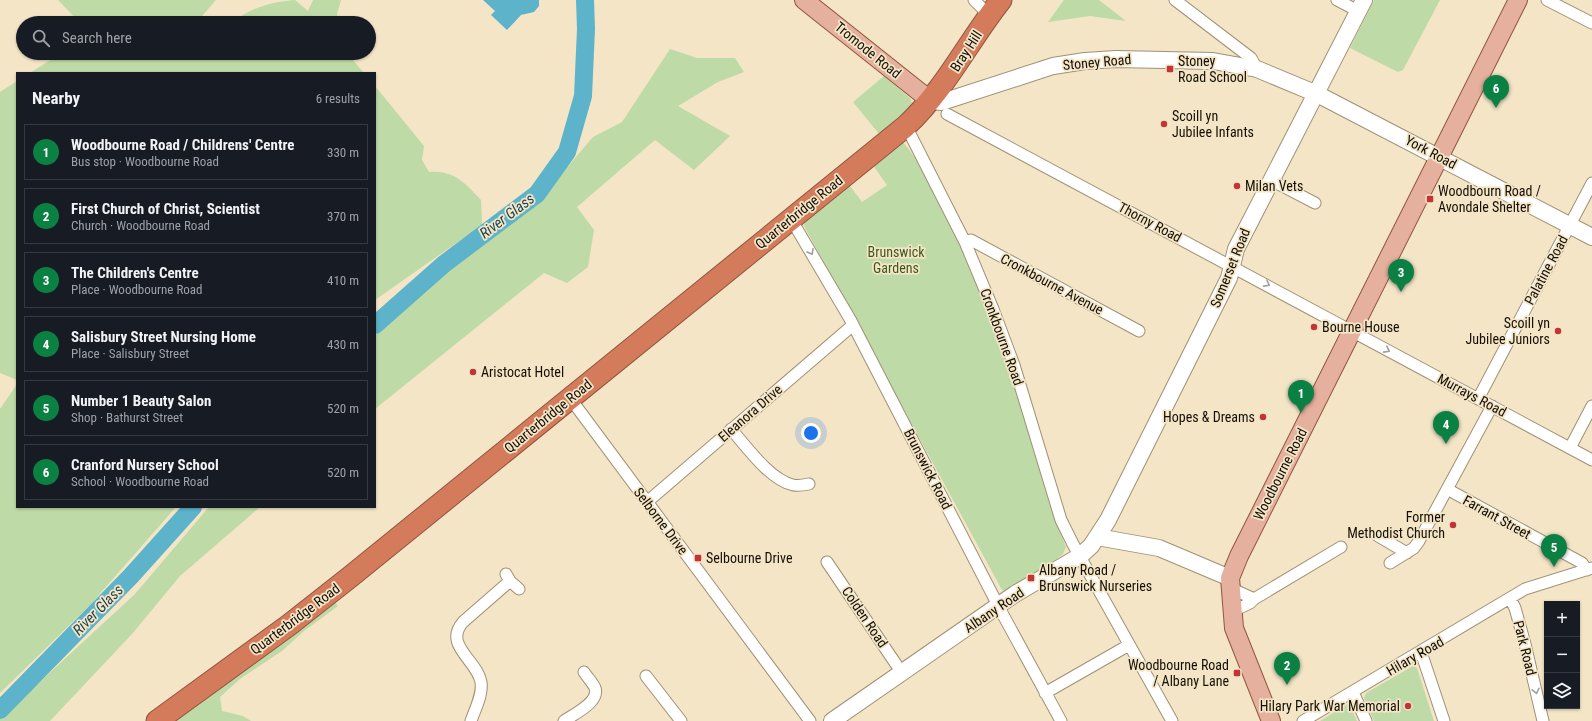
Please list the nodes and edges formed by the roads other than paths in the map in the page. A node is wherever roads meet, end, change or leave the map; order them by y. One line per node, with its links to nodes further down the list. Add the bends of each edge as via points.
1 (804, 0): 7 (main road, Tromode Road)
2 (974, 0): 9 (street)
3 (1175, 0): 11 (street, via 1251,58)
4 (1337, 0): 8 (street)
5 (1518, 0): 16 (main road, Woodbourne Road)
6 (1547, 0): 10 (street)
7 (820, 5): 13 (main road, Tromode Road)
8 (1361, 6): 12 (main road, Somerset Road)
9 (995, 7): 13 (highway, Bray Hill)
10 (1592, 23)
11 (1262, 71): 12 (main road, York Road); 13 (main road, Stoney Road, via 1213,61 1085,61 1053,66 942,102)
12 (1317, 94): 16 (main road, York Road); 17 (main road, Somerset Road)
13 (931, 101): 15 (highway, Quarterbridge Road)
14 (947, 114): 24 (street, Thorny Road)
15 (906, 126): 20 (highway, Quarterbridge Road); 23 (street, Cronkbourne Road)
16 (1439, 156): 21 (main road, York Road); 27 (main road, Woodbourne Road)
17 (1271, 180): 19 (street); 24 (main road, Somerset Road, via 1236,249)
18 (1592, 183): 21 (street, Palatine Road)
19 (1315, 203)
20 (791, 219): 25 (street, Brunswick Road, one-way to 25); 28 (highway, Quarterbridge Road)
21 (1570, 225): 22 (main road, York Road); 29 (street, Palatine Road)
22 (1592, 237)
23 (965, 242): 26 (street, Cronkbourne Avenue, via 971,240); 42 (street, Cronkbourne Road, via 1014,365 1061,520)
24 (1232, 266): 27 (street, Thorny Road, one-way to 27); 39 (main road, Somerset Road, via 1229,278 1174,389)
25 (853, 325): 32 (street, Eleanora Drive); 50 (street, Brunswick Road)
26 (1139, 331)
27 (1352, 331): 29 (street, Murrays Road, one-way to 29); 46 (main road, Woodbourne Road, via 1239,556)
28 (570, 398): 37 (street, Selborne Drive); 59 (highway, Quarterbridge Road, via 324,598)
29 (1478, 399): 30 (street, Murrays Road)
30 (1492, 406): 33 (street, Murrays Road); 36 (street)
31 (1592, 406): 33 (street)
32 (732, 429): 35 (street, via 775,475 794,485); 37 (street, Eleanora Drive)
33 (1570, 448): 34 (street, Murrays Road)
34 (1592, 460)
35 (809, 484)
36 (1447, 489): 41 (street, via 1419,541); 45 (street, Farrant Street)
37 (647, 502): 63 (street, Selborne Drive)
38 (1378, 536): 41 (street)
39 (1097, 537): 42 (main road, Albany Road); 46 (main road, via 1159,548)
40 (1341, 547): 48 (street)
41 (1407, 553): 44 (street)
42 (1080, 556): 50 (main road, Albany Road); 52 (street, Cronkbourne Road)
43 (827, 562): 55 (street, Colden Road)
44 (1390, 563)
45 (1590, 569): 49 (street, Hilary Road, via 1526,589)
46 (1230, 583): 48 (street); 51 (main road, Woodbourne Road)
47 (519, 589): 60 (street, via 508,578 458,627 456,642 476,670 481,683)
48 (1254, 599): 51 (street)
49 (1511, 600): 53 (street, Hilary Road); 71 (street, Park Road, one-way to 71, via 1517,615)
50 (999, 605): 55 (main road, Albany Road); 58 (street, Brunswick Road)
51 (1231, 612): 67 (main road, Woodbourne Road, via 1238,640)
52 (1129, 645): 58 (street); 66 (street, Cronkbourne Road)
53 (1421, 652): 57 (street, Hilary Road); 70 (street)
54 (584, 672): 61 (street, via 595,687 596,694 593,700)
55 (902, 673): 64 (main road, Albany Road)
56 (646, 676): 62 (street)
57 (1354, 692): 68 (street, Hilary Road); 69 (street)
58 (1045, 693): 65 (street, Brunswick Road)
59 (157, 721)
60 (471, 721)
61 (564, 721)
62 (681, 721)
63 (810, 721)
64 (832, 721)
65 (1061, 721)
66 (1172, 721)
67 (1271, 721)
68 (1303, 721)
69 (1366, 721)
70 (1444, 721)
71 (1542, 721)

